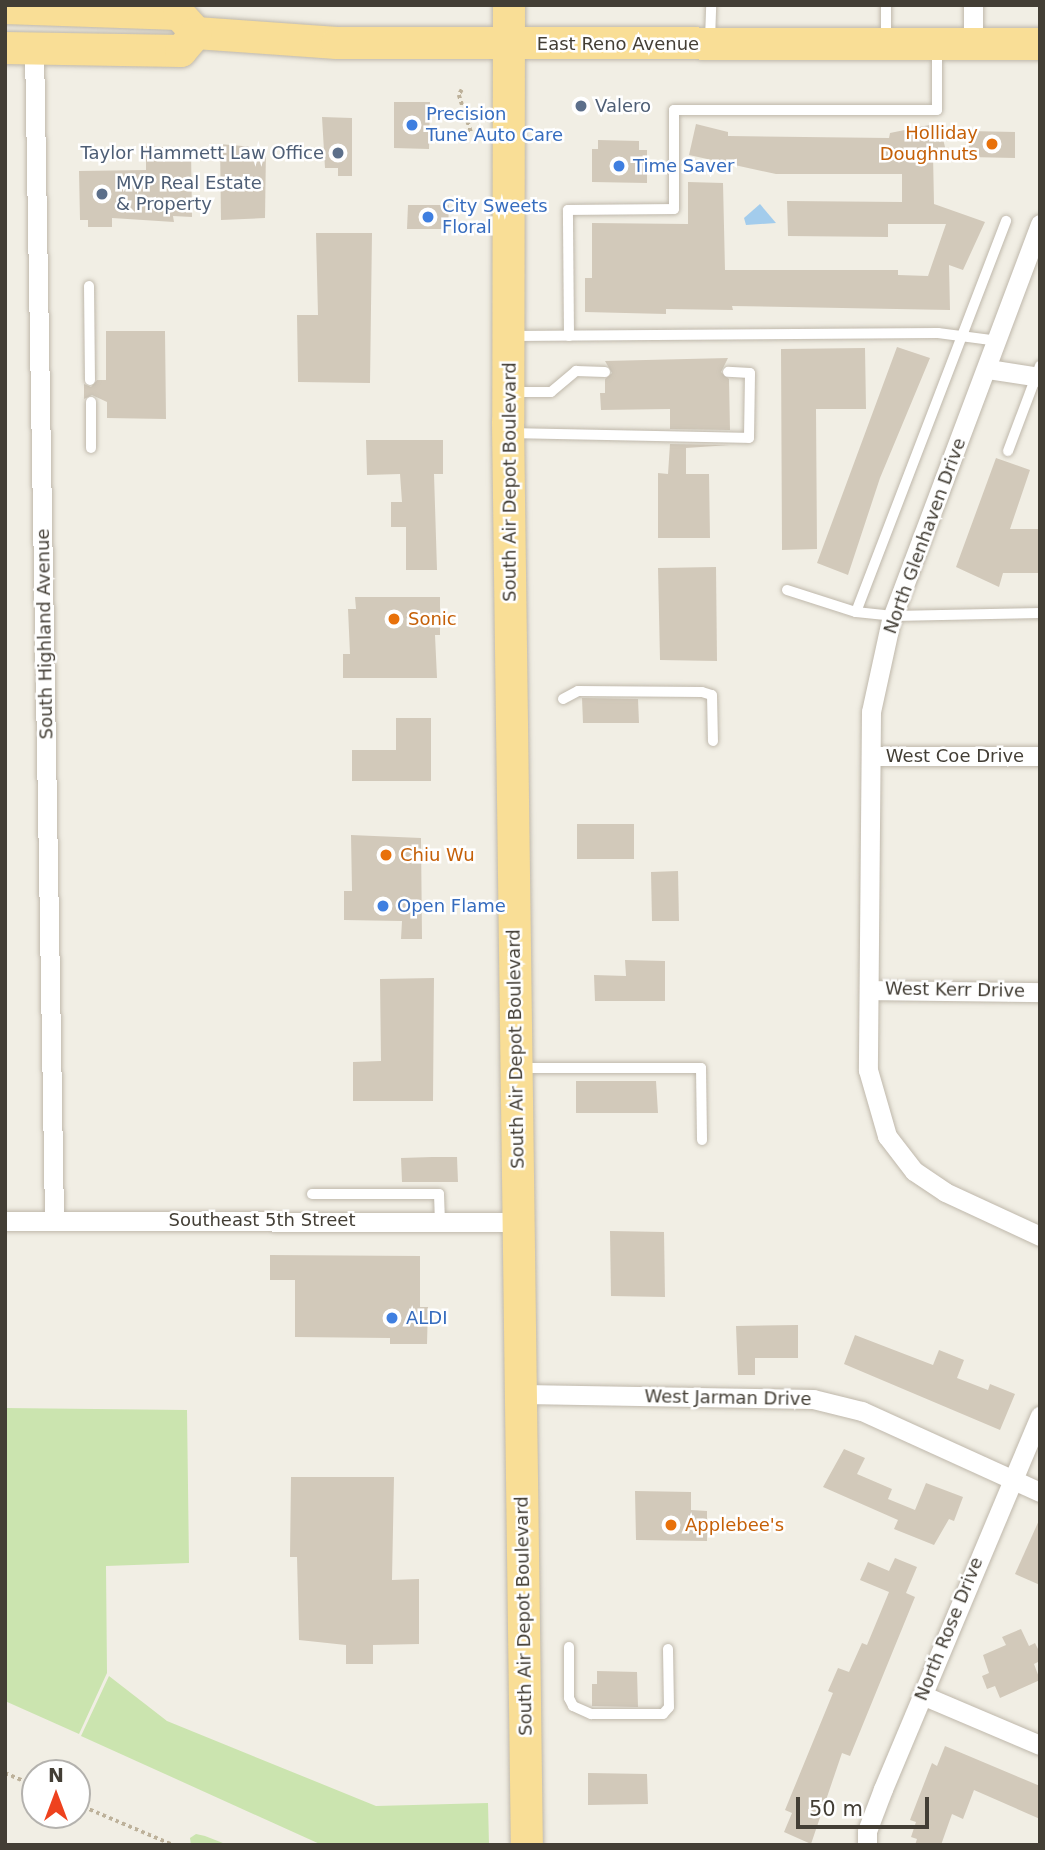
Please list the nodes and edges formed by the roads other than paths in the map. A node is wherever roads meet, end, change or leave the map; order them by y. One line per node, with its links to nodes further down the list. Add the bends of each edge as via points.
1 (509, 5): 7 (main road, South Air Depot Boulevard)
2 (711, 5): 8 (lane)
3 (886, 5): 9 (lane)
4 (973, 5): 12 (street)
5 (33, 7): 6 (main road, via 179,14); 13 (main road)
6 (196, 33): 7 (main road, East Reno Avenue, via 337,43); 13 (main road, via 181,51)
7 (510, 44): 8 (main road, East Reno Avenue); 17 (main road, South Air Depot Boulevard)
8 (710, 44): 9 (main road, East Reno Avenue)
9 (886, 44): 10 (main road, East Reno Avenue)
10 (937, 44): 12 (main road, East Reno Avenue); 18 (lane, via 937,110 674,110 674,209 568,210)
11 (1040, 44): 12 (main road, East Reno Avenue)
12 (973, 45)
13 (20, 48): 44 (street, South Highland Avenue)
14 (1006, 221): 19 (lane)
15 (1039, 230): 20 (street, North Glenhaven Drive)
16 (89, 286): 25 (lane)
17 (509, 336): 18 (lane); 26 (main road, South Air Depot Boulevard)
18 (569, 336): 19 (lane)
19 (960, 336): 20 (lane); 32 (lane)
20 (999, 341): 21 (street, North Glenhaven Drive)
21 (988, 369): 24 (street); 34 (street, North Glenhaven Drive)
22 (605, 372): 26 (lane, via 576,371 551,392)
23 (729, 372): 28 (lane, via 750,373 749,438)
24 (1038, 374): 30 (lane)
25 (90, 380)
26 (508, 392): 28 (main road, South Air Depot Boulevard)
27 (90, 402): 29 (lane)
28 (509, 433): 41 (main road, South Air Depot Boulevard)
29 (91, 448)
30 (1008, 451)
31 (787, 590): 32 (lane)
32 (856, 612): 34 (lane)
33 (1040, 613): 34 (lane)
34 (893, 616): 37 (street, North Glenhaven Drive, via 871,712)
35 (563, 699): 36 (lane, via 578,691 702,692 712,695)
36 (713, 741)
37 (871, 756): 38 (street, West Coe Drive); 39 (street, North Glenhaven Drive)
38 (1040, 756)
39 (871, 990): 40 (street, West Kerr Drive); 48 (street, North Glenhaven Drive, via 869,1070 887,1136 914,1171 944,1192)
40 (1040, 992)
41 (516, 1068): 42 (lane, via 701,1068); 47 (main road, South Air Depot Boulevard)
42 (702, 1140)
43 (312, 1194): 46 (lane, via 439,1194)
44 (54, 1220): 45 (street, Southeast 5th Street); 46 (street, Southeast 5th Street)
45 (5, 1221)
46 (440, 1222): 47 (street, Southeast 5th Street)
47 (518, 1222): 49 (main road, South Air Depot Boulevard)
48 (1040, 1236)
49 (523, 1394): 51 (street, West Jarman Drive, via 813,1399 862,1411); 57 (main road, South Air Depot Boulevard)
50 (1040, 1416): 51 (street, North Rose Drive)
51 (1011, 1479): 52 (street, West Jarman Drive); 55 (street, North Rose Drive)
52 (1040, 1492)
53 (569, 1647): 54 (lane, via 569,1698 573,1706 591,1714 663,1714 669,1707)
54 (668, 1649)
55 (922, 1695): 56 (street); 58 (street, North Rose Drive, via 867,1831)
56 (1040, 1745)
57 (527, 1845)
58 (867, 1845)

